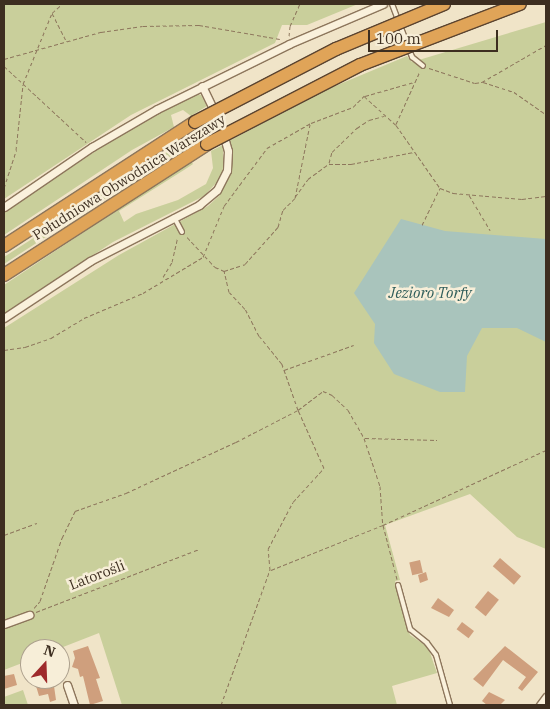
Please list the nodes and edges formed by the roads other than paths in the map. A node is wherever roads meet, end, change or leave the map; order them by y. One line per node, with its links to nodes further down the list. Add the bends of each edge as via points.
1 (383, 4): 6 (street)
2 (392, 4): 5 (lane, via 412,57)
3 (444, 4): 10 (highway, Południowa Obwodnica Warszawy, bridge, via 336,49 195,122)
4 (520, 4): 11 (highway, Południowa Obwodnica Warszawy, bridge, via 360,65 207,144)
5 (423, 66)
6 (202, 86): 7 (street, via 92,147); 8 (street, via 225,136 227,170 212,195)
7 (4, 207)
8 (174, 217): 9 (lane); 12 (street, via 106,251)
9 (182, 232)
10 (4, 246)
11 (4, 275)
12 (4, 318)
13 (398, 585): 19 (lane, via 410,629 428,642 436,655)
14 (29, 615): 15 (street)
15 (4, 624)
16 (68, 689): 18 (street)
17 (546, 697): 20 (street)
18 (74, 705)
19 (450, 705)
20 (540, 705)

